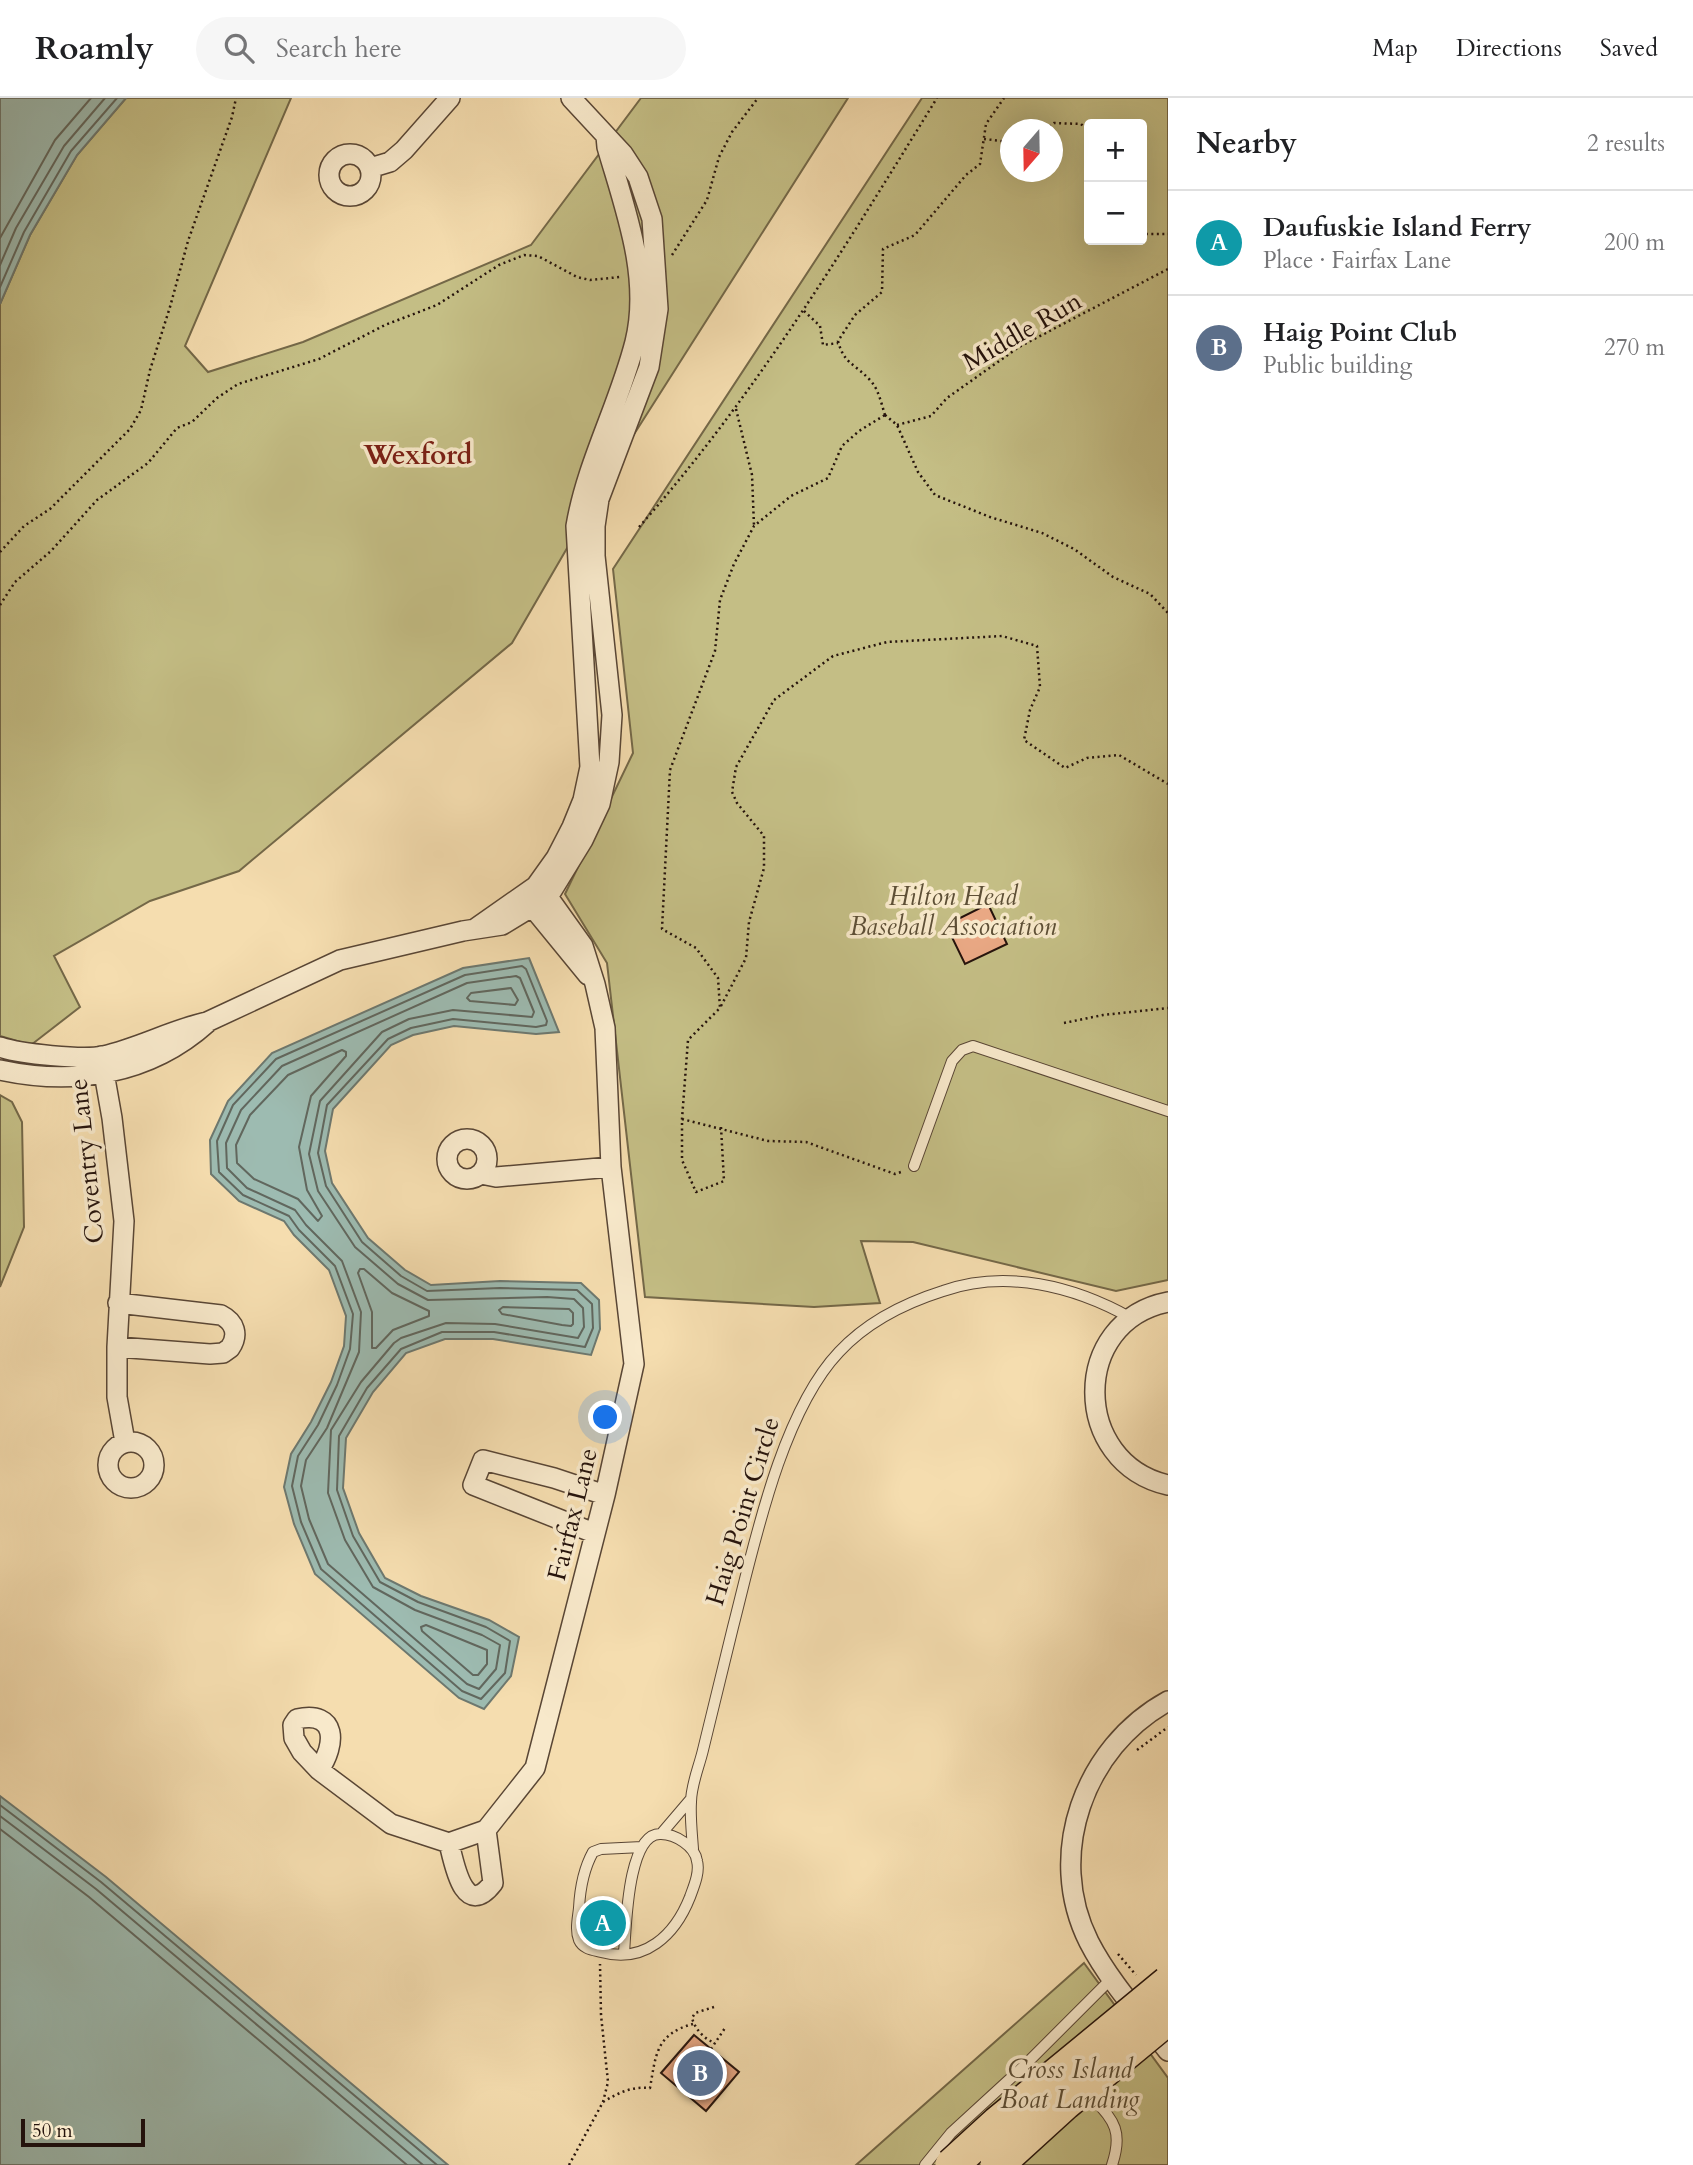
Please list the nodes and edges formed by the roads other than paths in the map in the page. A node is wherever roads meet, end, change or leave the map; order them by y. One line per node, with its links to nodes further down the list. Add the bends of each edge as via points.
1 (450, 98): 3 (street, via 404,150 390,162)
2 (570, 98): 4 (street, via 638,177 652,219 636,339 582,493 576,526 612,715 609,761 600,804 583,840)
3 (370, 168)
4 (535, 896): 6 (street, via 475,929 340,960); 10 (street, Fairfax Lane, via 541,920 595,984 605,1028)
5 (0, 1048): 6 (street)
6 (102, 1065): 7 (street, via 52,1078); 13 (street, Coventry Lane, via 124,1221)
7 (0, 1070)
8 (1168, 1111): 9 (lane, via 973,1046 952,1061)
9 (914, 1166)
10 (611, 1167): 11 (street, via 496,1177); 18 (street, Fairfax Lane, via 634,1364)
11 (481, 1174)
12 (1168, 1302): 14 (street)
13 (118, 1303): 15 (street, Coventry Lane); 15 (street, via 221,1315 230,1319 235,1335 223,1353)
14 (1131, 1318): 17 (street, via 1110,1340 1097,1367 1093,1397 1099,1427 1114,1453 1137,1473); 22 (lane, Haig Point Circle, via 1103,1302 1023,1281 964,1283 923,1297 870,1325 839,1351 812,1389 780,1461)
15 (117, 1347): 16 (street, Coventry Lane, via 117,1397)
16 (125, 1443)
17 (1168, 1485)
18 (605, 1495): 19 (street, Fairfax Lane); 19 (street, via 483,1460 473,1485)
19 (594, 1533): 23 (street, Fairfax Lane, via 535,1768)
20 (1168, 1701): 29 (street, via 1110,1748 1087,1789 1075,1824 1073,1895 1079,1919)
21 (319, 1770): 25 (street, via 391,1824)
22 (691, 1799): 24 (lane); 27 (lane)
23 (486, 1829): 25 (street); 25 (street, via 493,1883 486,1891 467,1892 458,1880)
24 (661, 1833): 26 (lane); 27 (lane)
25 (449, 1843)
26 (642, 1846): 28 (lane, via 632,1871); 28 (lane, via 593,1852 580,1896 580,1943 587,1949)
27 (693, 1849): 28 (lane, via 698,1872 673,1931 648,1950)
28 (624, 1954)
29 (1112, 1977): 32 (lane); 33 (street)
30 (1153, 1980): 35 (highway, bridge)
31 (1168, 2018): 36 (highway, bridge)
32 (1046, 2043): 34 (lane, via 951,2133); 37 (lane, via 1117,2129)
33 (1168, 2051)
34 (925, 2165)
35 (952, 2165)
36 (997, 2165)
37 (1112, 2165)

